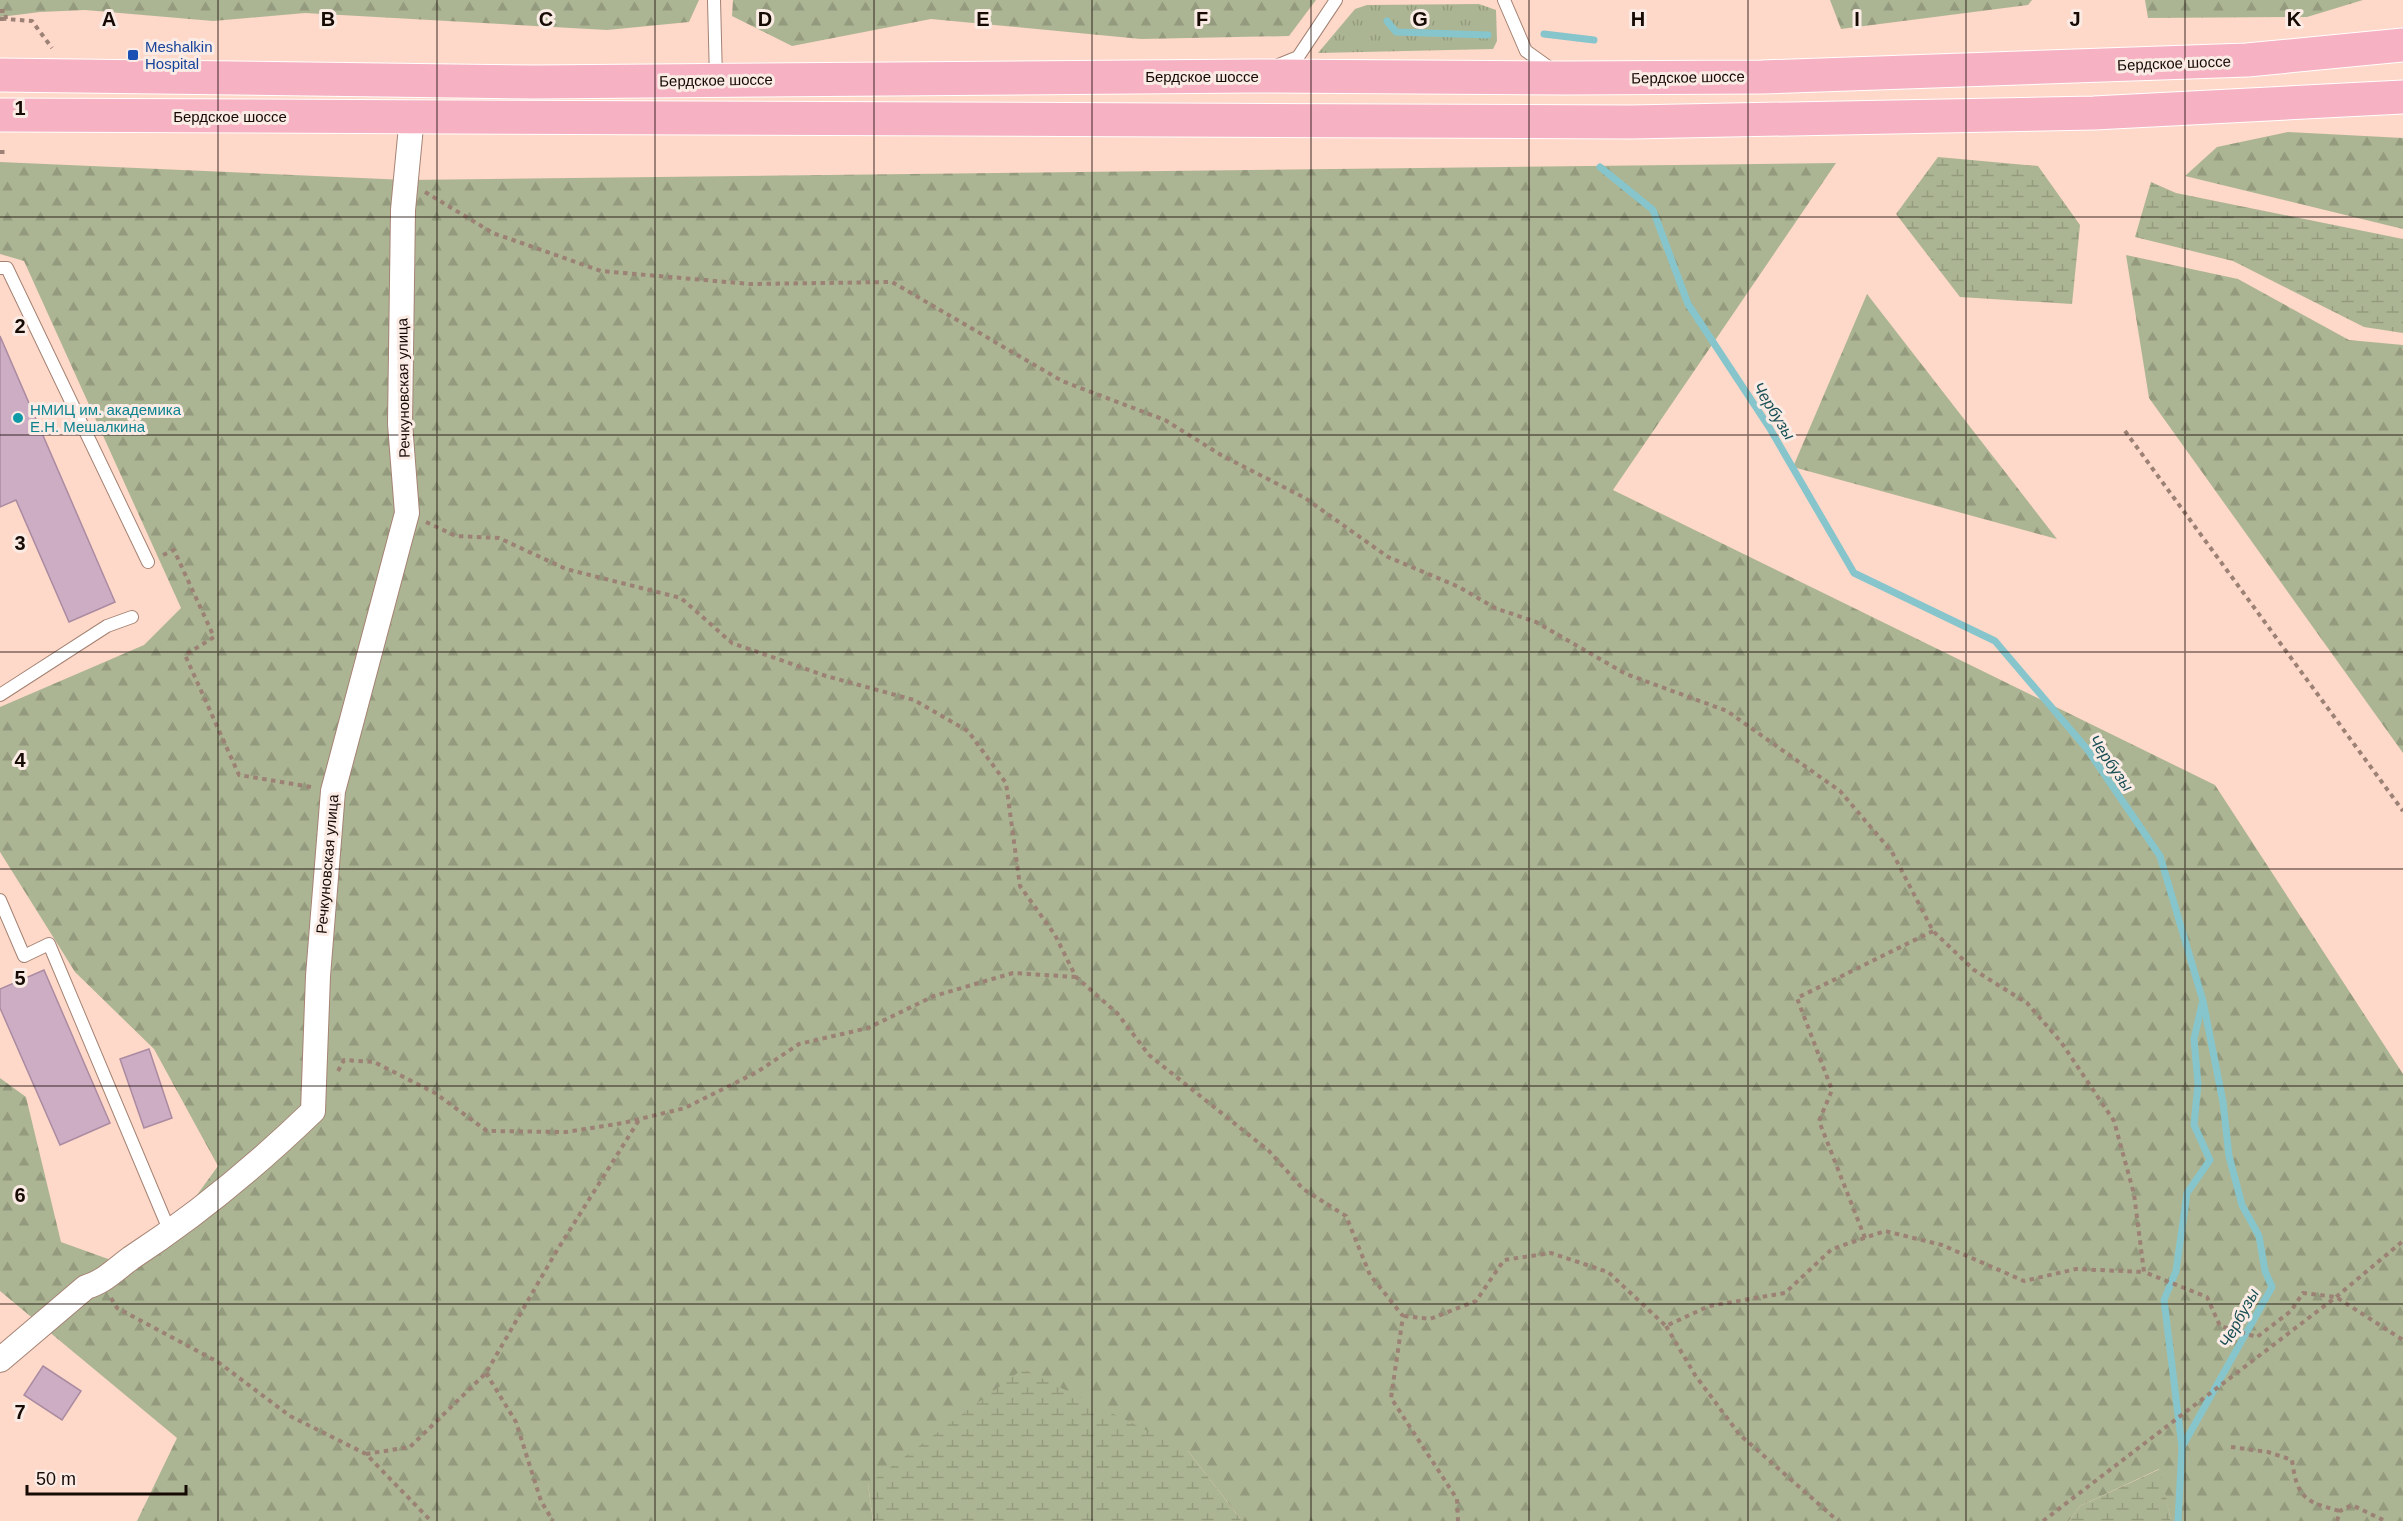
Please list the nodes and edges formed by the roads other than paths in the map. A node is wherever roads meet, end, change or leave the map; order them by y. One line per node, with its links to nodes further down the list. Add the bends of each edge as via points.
1 (714, 0): 9 (lane)
2 (1336, 0): 6 (lane, via 1298,57)
3 (1504, 0): 8 (lane, via 1526,51)
4 (2403, 45): 7 (highway, Бердское шоссе, via 2247,60)
5 (0, 75): 9 (highway, Бердское шоссе, via 535,82)
6 (1253, 76): 8 (highway, Бердское шоссе); 9 (highway, Бердское шоссе)
7 (1762, 77): 8 (highway, Бердское шоссе); 13 (highway)
8 (1565, 78)
9 (716, 80)
10 (2403, 97): 13 (highway, Бердское шоссе, via 2094,113)
11 (0, 115): 12 (highway, Бердское шоссе)
12 (412, 116): 13 (highway, Бердское шоссе, via 1228,122); 19 (street, Речкуновская улица, via 406,180 400,424 407,513 333,790 318,976 313,1111 268,1154)
13 (1763, 120)
14 (0, 268): 15 (lane, via 7,268)
15 (148, 562)
16 (132, 617): 17 (lane, via 107,626)
17 (0, 695)
18 (0, 900): 19 (lane, via 24,956 50,944)
19 (170, 1233): 20 (street, via 100,1283 86,1287)
20 (0, 1360)

